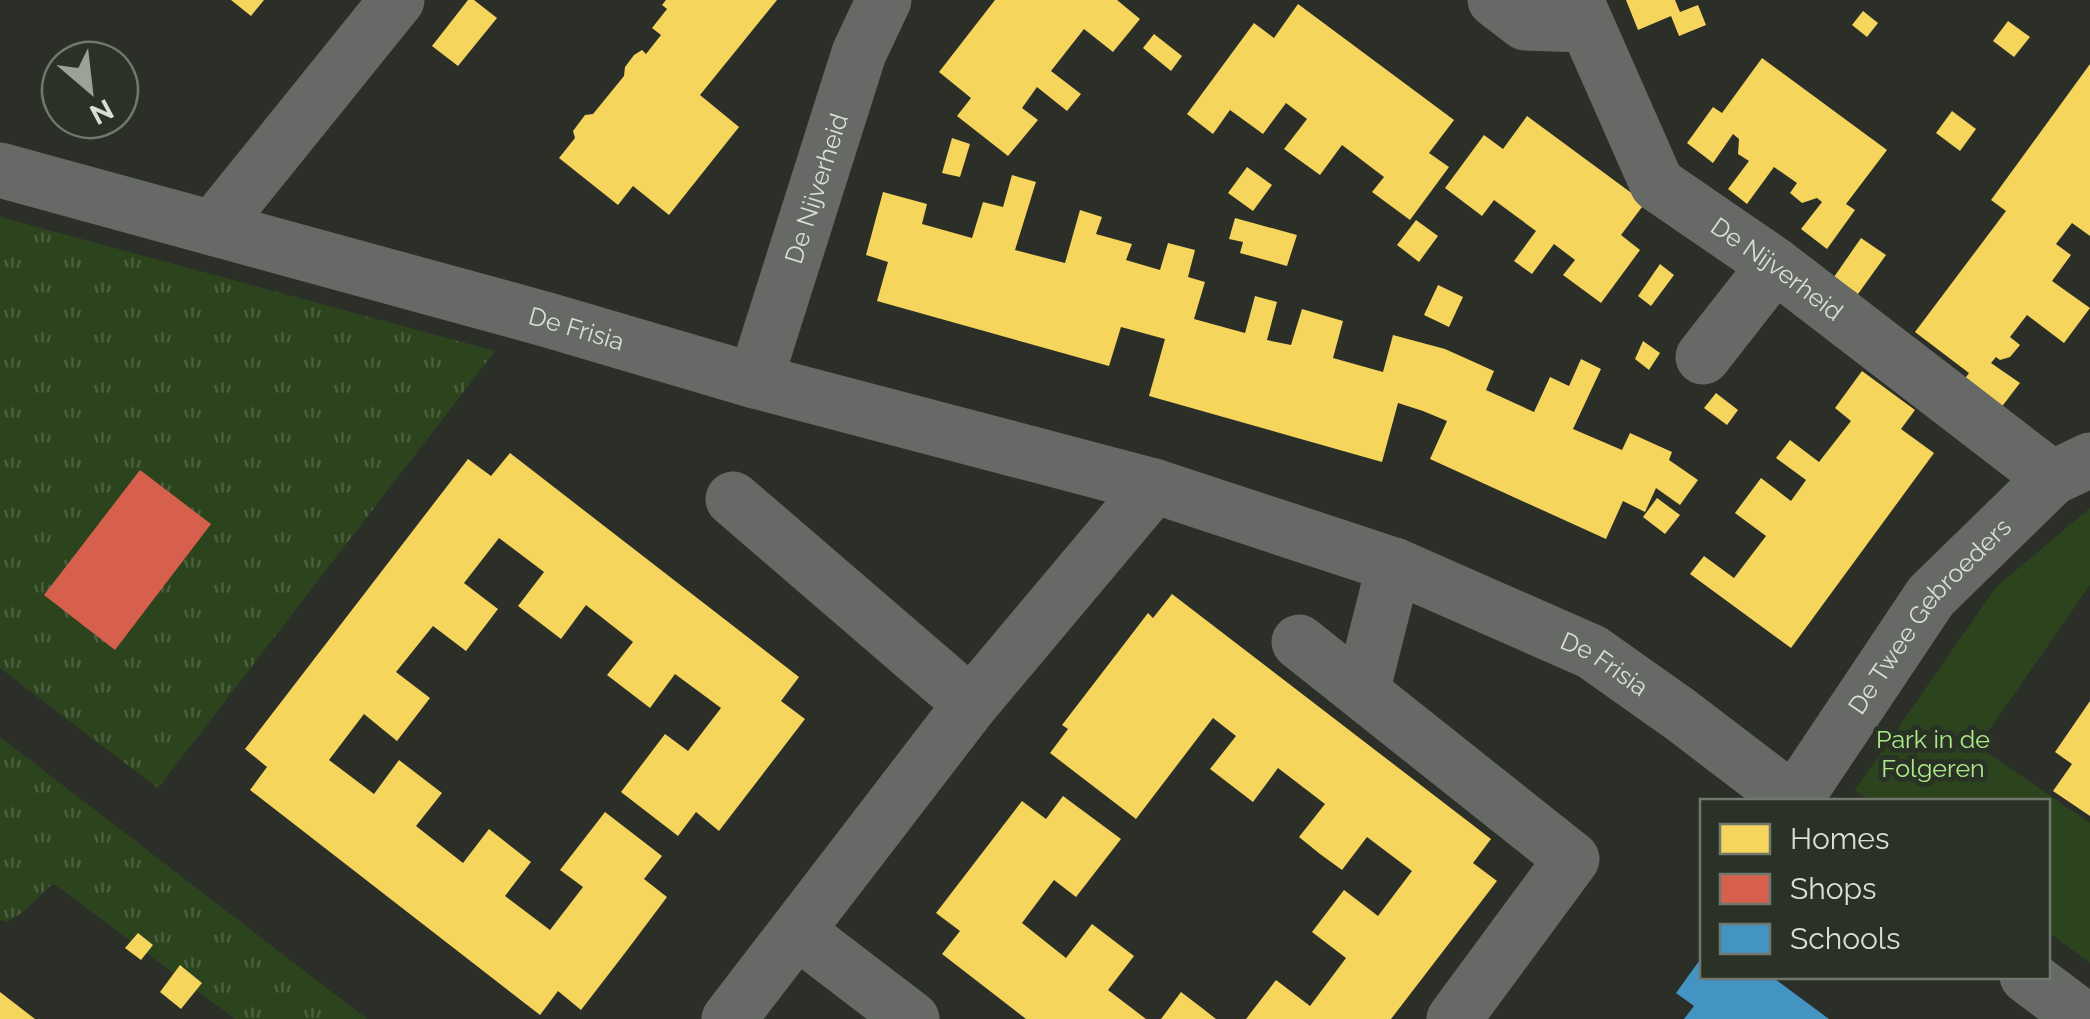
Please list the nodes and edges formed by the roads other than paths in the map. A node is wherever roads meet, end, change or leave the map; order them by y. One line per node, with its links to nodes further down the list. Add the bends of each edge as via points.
1 (397, 0): 6 (street)
2 (884, 0): 9 (street, De Nijverheid, via 860,53)
3 (1495, 0): 4 (street, via 1525,23)
4 (1580, 12): 7 (street, De Nijverheid, via 1657,184)
5 (0, 170): 6 (street, De Frisia)
6 (214, 228): 9 (street, De Frisia)
7 (1775, 265): 8 (street); 10 (street, De Nijverheid)
8 (1704, 357)
9 (755, 381): 11 (street, De Frisia)
10 (2071, 469): 18 (street, De Twee Gebroeders, via 1932,596)
11 (1154, 486): 13 (street, De Frisia); 16 (street)
12 (733, 499): 16 (street)
13 (1394, 566): 15 (street); 17 (street, De Frisia, via 1592,652)
14 (1299, 642): 15 (street)
15 (1362, 692): 23 (street, via 1572,859)
16 (971, 704): 19 (street)
17 (1791, 799)
18 (1795, 799)
19 (798, 932): 21 (street); 22 (street)
20 (2031, 979): 24 (street)
21 (729, 1019)
22 (912, 1019)
23 (1454, 1019)
24 (2084, 1019)

